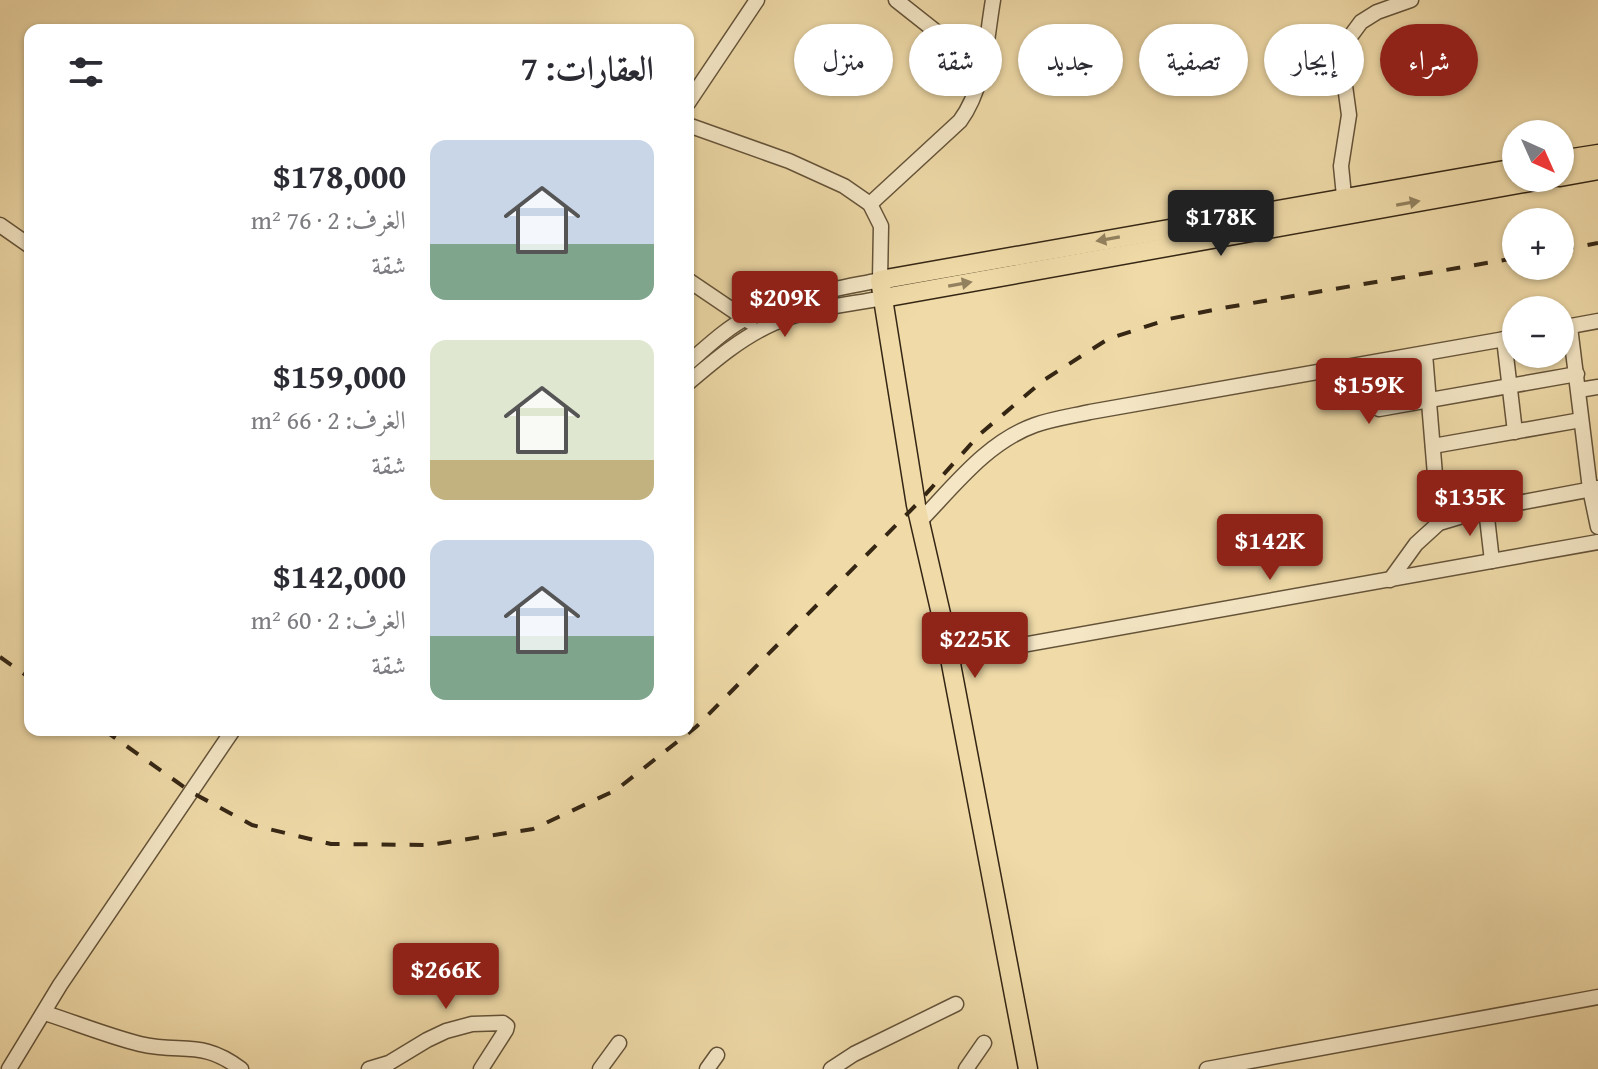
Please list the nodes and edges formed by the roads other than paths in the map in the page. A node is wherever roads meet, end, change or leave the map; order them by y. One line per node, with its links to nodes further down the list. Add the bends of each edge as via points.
1 (757, 0): 7 (street)
2 (896, 0): 5 (street)
3 (993, 0): 6 (street)
4 (1411, 0): 17 (street, via 1361,22 1347,41 1342,64 1349,115 1341,166)
5 (926, 24)
6 (989, 24)
7 (694, 94)
8 (973, 96): 16 (street, via 960,121)
9 (694, 127): 16 (street, via 789,161)
10 (1598, 154): 11 (main road)
11 (1574, 158)
12 (1598, 170): 14 (main road)
13 (1502, 171): 17 (main road)
14 (1574, 174)
15 (1502, 185): 17 (main road, one-way to 15)
16 (870, 204): 21 (street, via 881,226)
17 (1345, 207): 21 (main road)
18 (0, 225): 19 (street)
19 (24, 242)
20 (694, 284): 22 (street)
21 (882, 289): 22 (street, via 811,295); 25 (street); 43 (main road)
22 (746, 318): 25 (street); 28 (street)
23 (1598, 321): 24 (street)
24 (1574, 326)
25 (760, 329): 33 (street)
26 (1502, 340): 27 (street)
27 (1425, 354): 30 (street); 37 (street)
28 (694, 358)
29 (1574, 362): 32 (street)
30 (1367, 364): 37 (street, via 1374,406 1379,409); 43 (street, via 1035,425 980,459)
31 (1509, 368): 34 (street)
32 (1577, 374): 34 (street); 36 (street)
33 (694, 378)
34 (1509, 385): 37 (street); 39 (street)
35 (1598, 387): 36 (street)
36 (1579, 390): 38 (street)
37 (1429, 401): 40 (street)
38 (1581, 420): 39 (street); 41 (street)
39 (1515, 432): 40 (street)
40 (1433, 446): 44 (street)
41 (1594, 489): 42 (street); 45 (street)
42 (1486, 509): 44 (street); 47 (street)
43 (920, 521): 49 (main road)
44 (1439, 523): 48 (street)
45 (1598, 527)
46 (1598, 542): 47 (street)
47 (1492, 561): 48 (street)
48 (1390, 580): 49 (street)
49 (949, 658): 66 (main road)
50 (229, 736): 53 (street)
51 (1598, 997): 57 (street)
52 (956, 1004): 64 (street)
53 (45, 1013): 59 (street); 60 (street, via 142,1044 196,1047)
54 (619, 1043): 62 (street)
55 (984, 1043): 65 (street)
56 (717, 1055): 63 (street)
57 (1253, 1064): 67 (street)
58 (379, 1068): 61 (street, via 446,1031 503,1023 506,1030)
59 (9, 1069)
60 (241, 1069)
61 (481, 1069)
62 (600, 1069)
63 (707, 1069)
64 (831, 1069)
65 (966, 1069)
66 (1028, 1069)
67 (1207, 1069)

